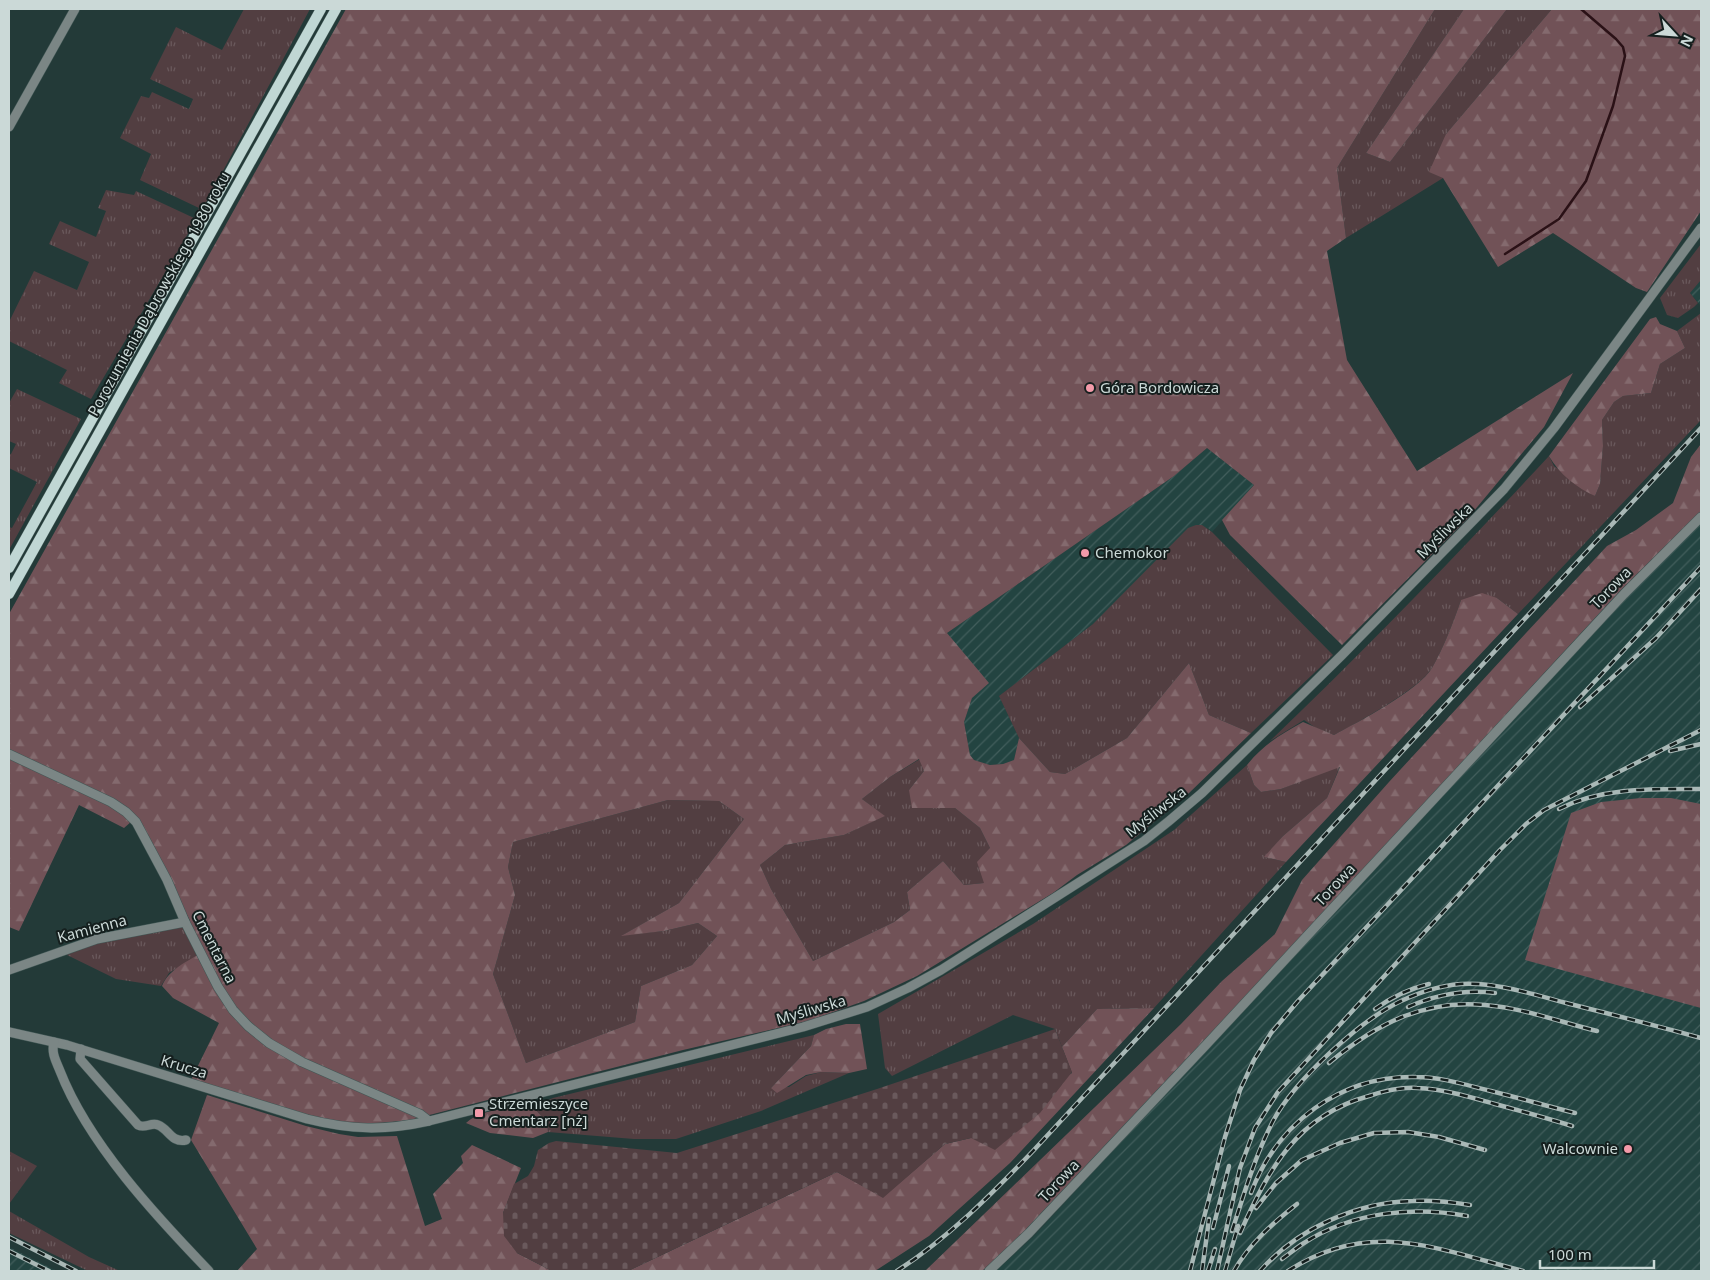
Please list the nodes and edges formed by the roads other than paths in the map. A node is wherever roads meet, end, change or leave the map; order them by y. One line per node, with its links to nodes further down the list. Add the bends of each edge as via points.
1 (76, 9): 4 (street)
2 (321, 9): 7 (main road, Porozumienia Dąbrowskiego 1980 roku)
3 (336, 9): 8 (main road, Porozumienia Dąbrowskiego 1980 roku)
4 (9, 128)
5 (1701, 228): 15 (street, Myśliwska, via 1554,428 1504,489 1216,780 1144,841 941,970 867,1007 794,1030)
6 (1701, 517): 18 (street, Torowa, via 1624,594 1199,1052 1029,1233)
7 (9, 568)
8 (9, 594)
9 (9, 754): 10 (street, Cmentarna, via 111,802 131,816 150,846)
10 (185, 922): 11 (street, Kamienna, via 97,939); 15 (street, Cmentarna, via 227,1002 259,1035 302,1062)
11 (9, 970)
12 (9, 1032): 13 (street, Krucza)
13 (54, 1042): 14 (street, Krucza); 17 (street, via 53,1051 65,1083 86,1123 132,1185)
14 (81, 1049): 15 (street, Krucza, via 336,1126 377,1128); 16 (street, via 80,1059 138,1125 155,1124 173,1138)
15 (429, 1120)
16 (186, 1140)
17 (209, 1271)
18 (989, 1271)

